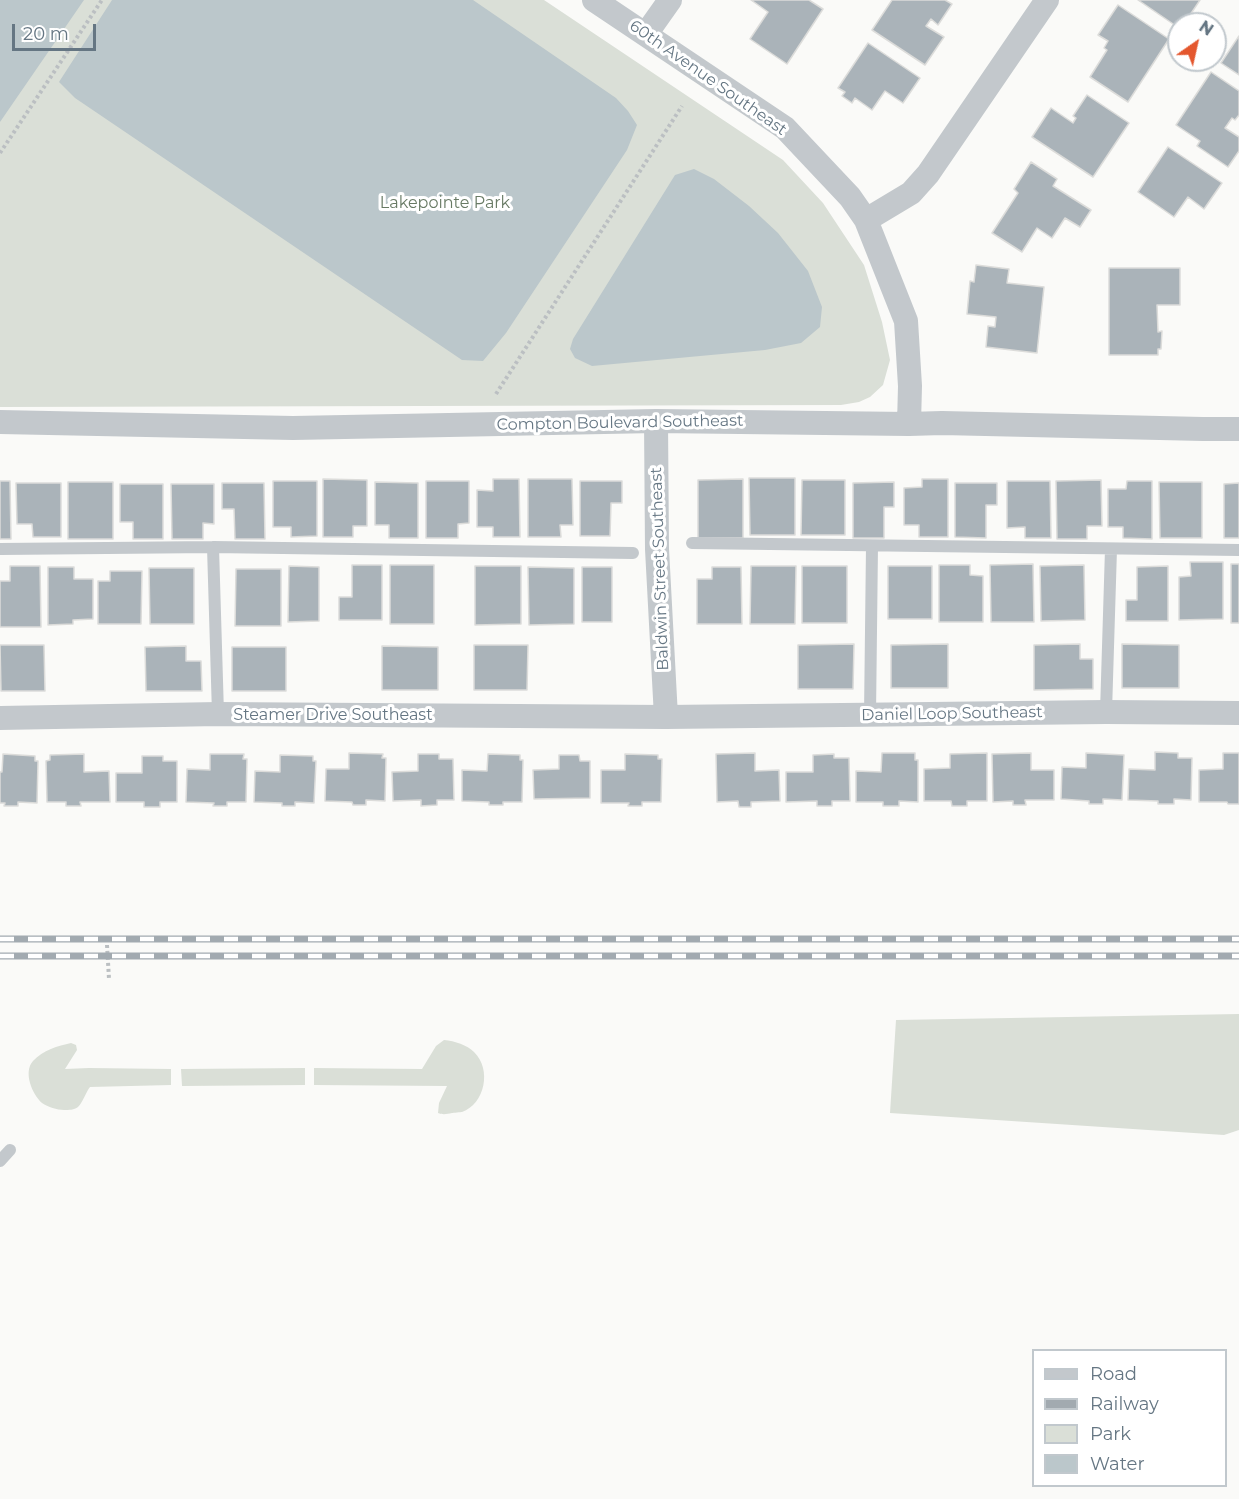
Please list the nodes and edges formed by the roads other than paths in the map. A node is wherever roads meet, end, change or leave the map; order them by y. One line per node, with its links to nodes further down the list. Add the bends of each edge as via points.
1 (594, 0): 4 (street, 60th Avenue Southeast)
2 (670, 0): 4 (street)
3 (1047, 0): 5 (street, via 928,174 911,193)
4 (646, 34): 5 (street, 60th Avenue Southeast, via 785,128 850,197)
5 (866, 220): 8 (street, 60th Avenue Southeast, via 906,321)
6 (656, 421): 7 (street, Compton Boulevard Southeast, via 293,428); 8 (street, Compton Boulevard Southeast); 22 (street, Baldwin Street Southeast, via 657,549)
7 (0, 422)
8 (909, 424): 9 (street, Compton Boulevard Southeast)
9 (1239, 429)
10 (692, 543): 11 (lane)
11 (872, 546): 14 (lane); 20 (lane)
12 (213, 547): 13 (lane); 16 (lane); 19 (lane)
13 (0, 549)
14 (1112, 549): 15 (lane); 17 (lane)
15 (1239, 550)
16 (633, 553)
17 (1106, 712): 18 (street, Daniel Loop Southeast); 20 (street, Daniel Loop Southeast)
18 (1239, 713)
19 (218, 714): 21 (street, Steamer Drive Southeast); 22 (street, Steamer Drive Southeast)
20 (870, 715): 22 (street, Daniel Loop Southeast)
21 (0, 717)
22 (666, 717)
23 (10, 1150): 24 (lane)
24 (0, 1161)

